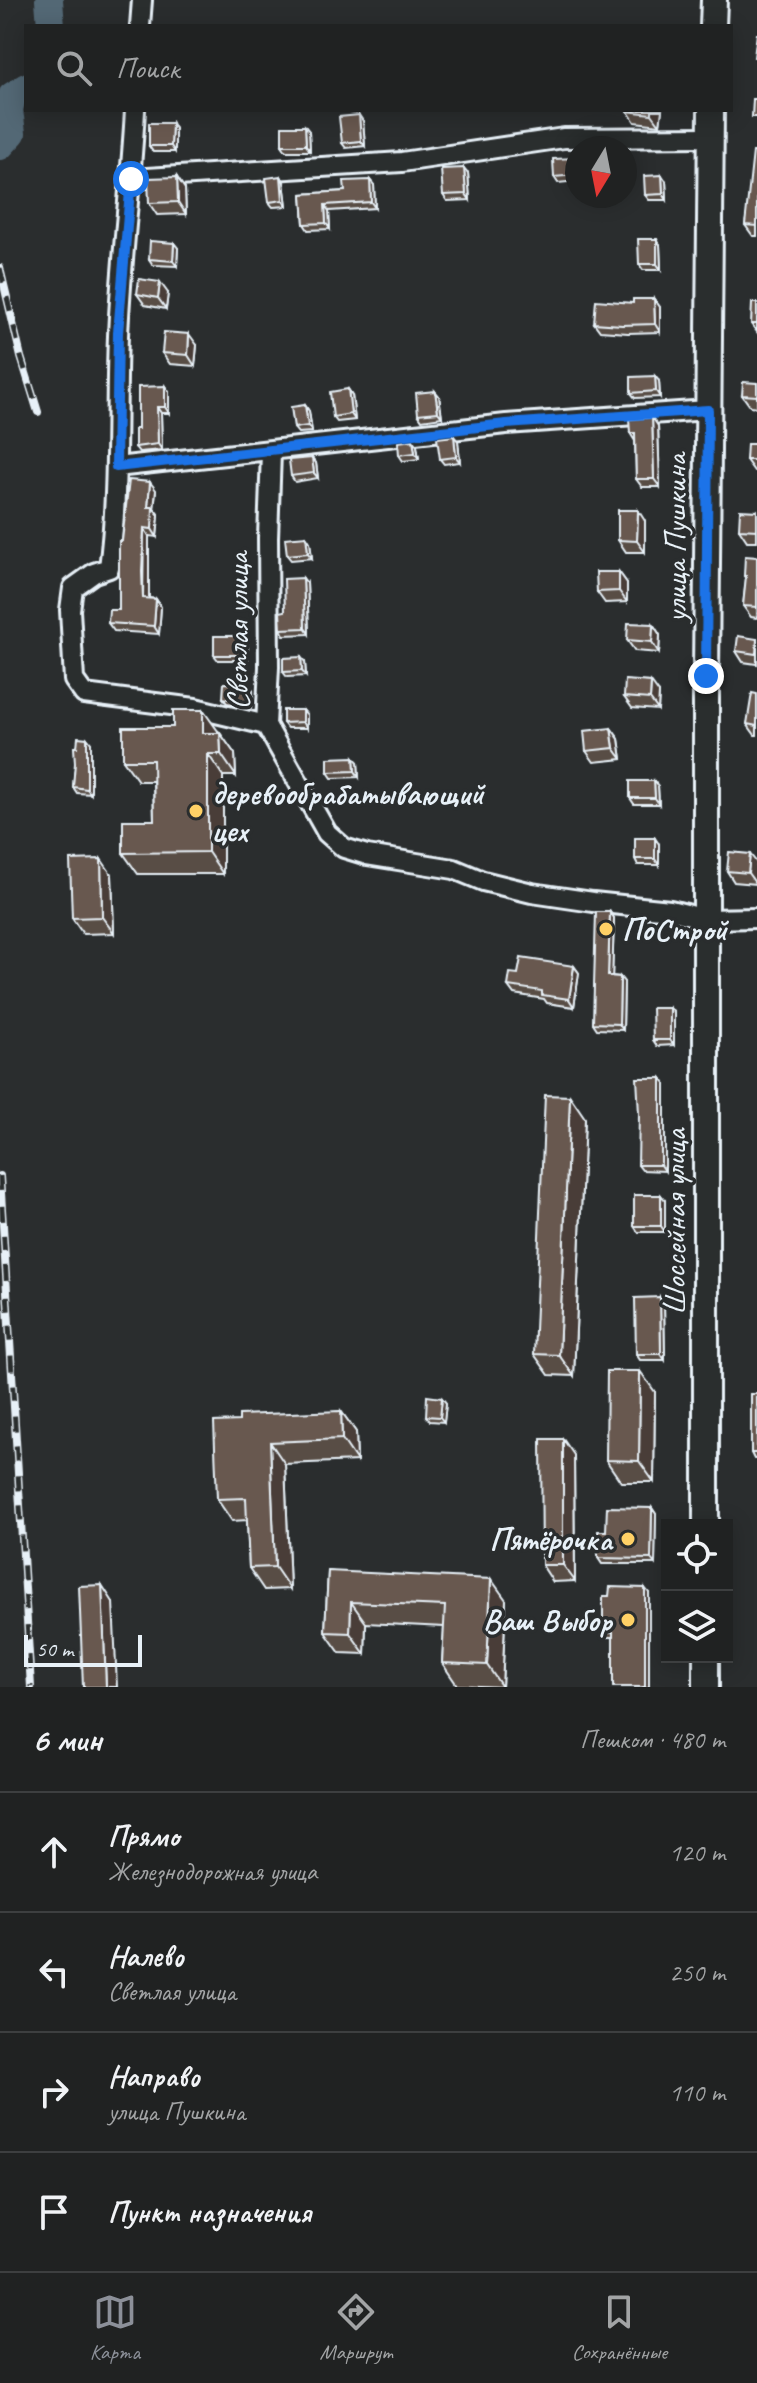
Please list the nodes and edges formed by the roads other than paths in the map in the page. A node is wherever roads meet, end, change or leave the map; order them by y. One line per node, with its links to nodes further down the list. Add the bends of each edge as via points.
1 (142, 0): 3 (street)
2 (714, 0): 4 (main road)
3 (140, 24)
4 (713, 24)
5 (135, 112): 8 (street)
6 (711, 112): 7 (main road, улица Пушкина)
7 (711, 137): 8 (street, via 564,138 402,162); 9 (main road, улица Пушкина)
8 (131, 179): 11 (street, via 118,333)
9 (708, 410): 10 (street, via 506,424); 14 (main road, улица Пушкина)
10 (271, 452): 11 (street); 12 (street, Светлая улица)
11 (116, 467): 12 (street, via 109,568 73,588 74,680 84,694 195,708)
12 (266, 725): 14 (street, Светлая улица, via 327,833 344,848 454,869 532,893)
13 (757, 918): 14 (street, Светлая улица)
14 (706, 919): 15 (main road, Шоссейная улица)
15 (706, 1519)
16 (706, 1663): 17 (main road)
17 (706, 1687)

